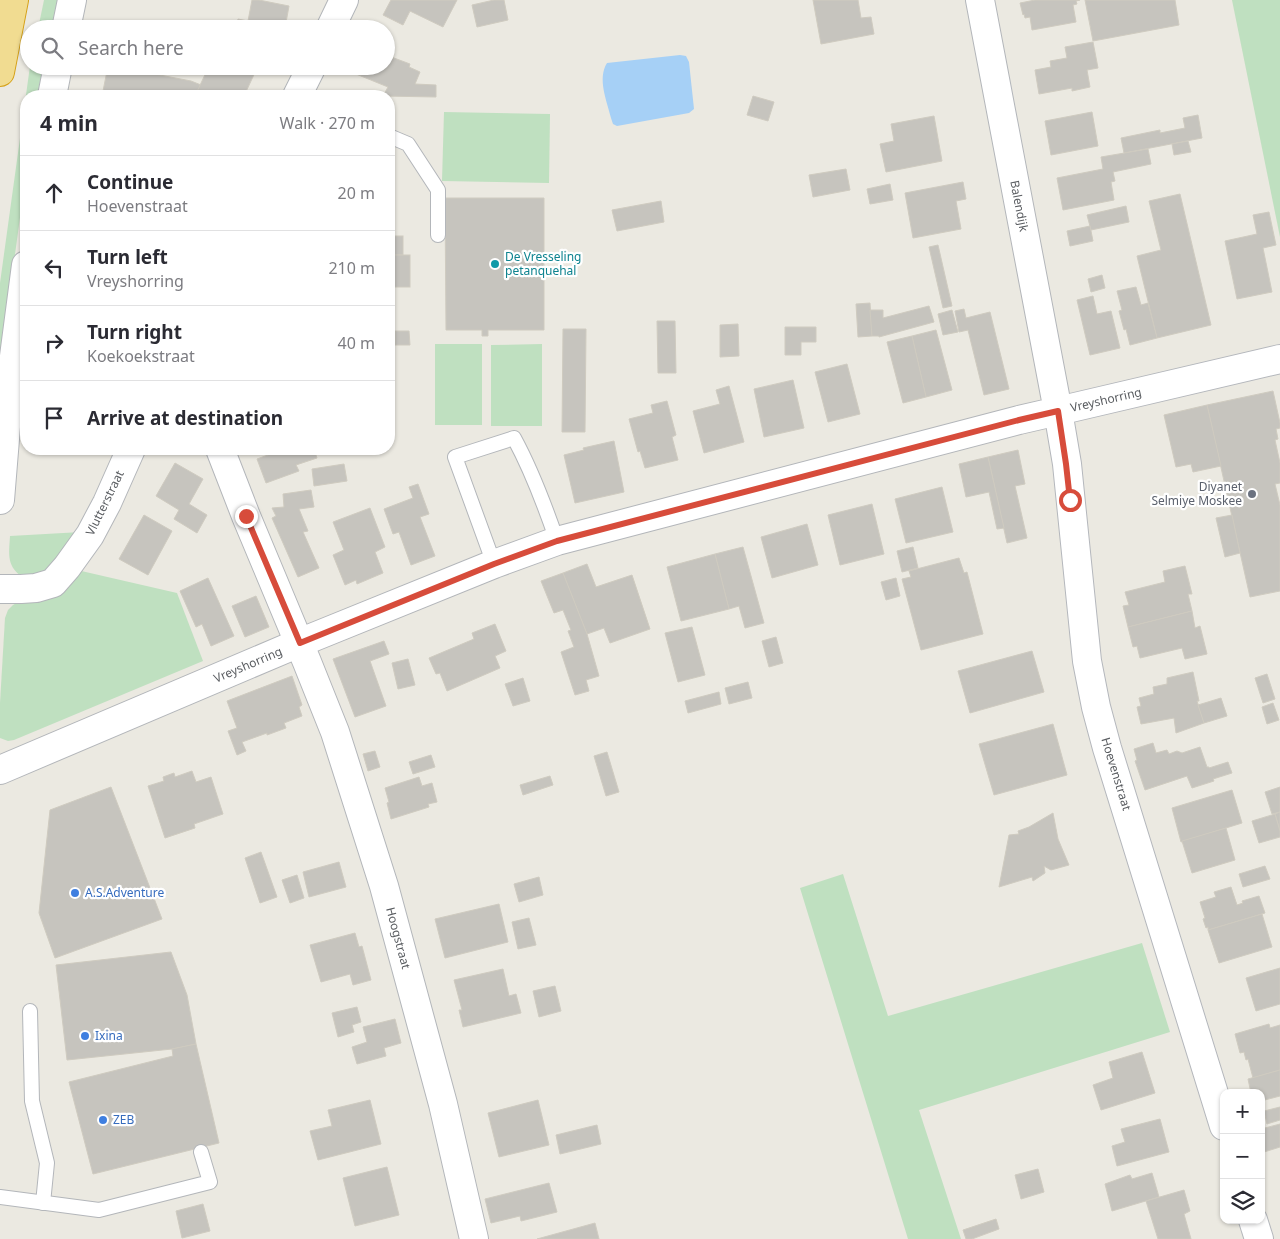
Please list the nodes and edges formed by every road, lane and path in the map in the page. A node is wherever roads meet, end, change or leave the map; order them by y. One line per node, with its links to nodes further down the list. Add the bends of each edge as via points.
1 (14, 0): 7 (highway)
2 (72, 0): 5 (street)
3 (344, 0): 6 (street)
4 (980, 0): 16 (street, Balendijk)
5 (68, 20)
6 (334, 20)
7 (0, 72)
8 (56, 75): 10 (street)
9 (308, 75): 11 (street)
10 (53, 90)
11 (300, 90)
12 (395, 139): 13 (lane, via 408,144 438,190)
13 (438, 235)
14 (20, 358): 19 (street, via 8,402)
15 (1280, 359): 16 (street, Vreyshorring)
16 (1058, 411): 20 (street, Vreyshorring); 26 (street, Hoevenstraat, via 1087,661 1096,707)
17 (128, 455): 22 (street, Vlutterstraat, via 90,535 53,583 21,590)
18 (222, 455): 23 (street, Hoogstraat)
19 (0, 500)
20 (557, 541): 21 (street, Vreyshorring); 21 (lane, via 528,464 514,438 455,457)
21 (494, 564): 23 (street, Vreyshorring)
22 (0, 588)
23 (300, 643): 24 (street, Vreyshorring); 31 (street, Hoogstraat, via 335,732 384,886)
24 (0, 770)
25 (30, 1011): 29 (lane, via 32,1100 46,1163)
26 (1220, 1113)
27 (201, 1152): 29 (lane, via 210,1182 99,1210)
28 (0, 1197): 29 (lane)
29 (43, 1203)
30 (1254, 1224): 32 (street)
31 (474, 1239)
32 (1259, 1239)

